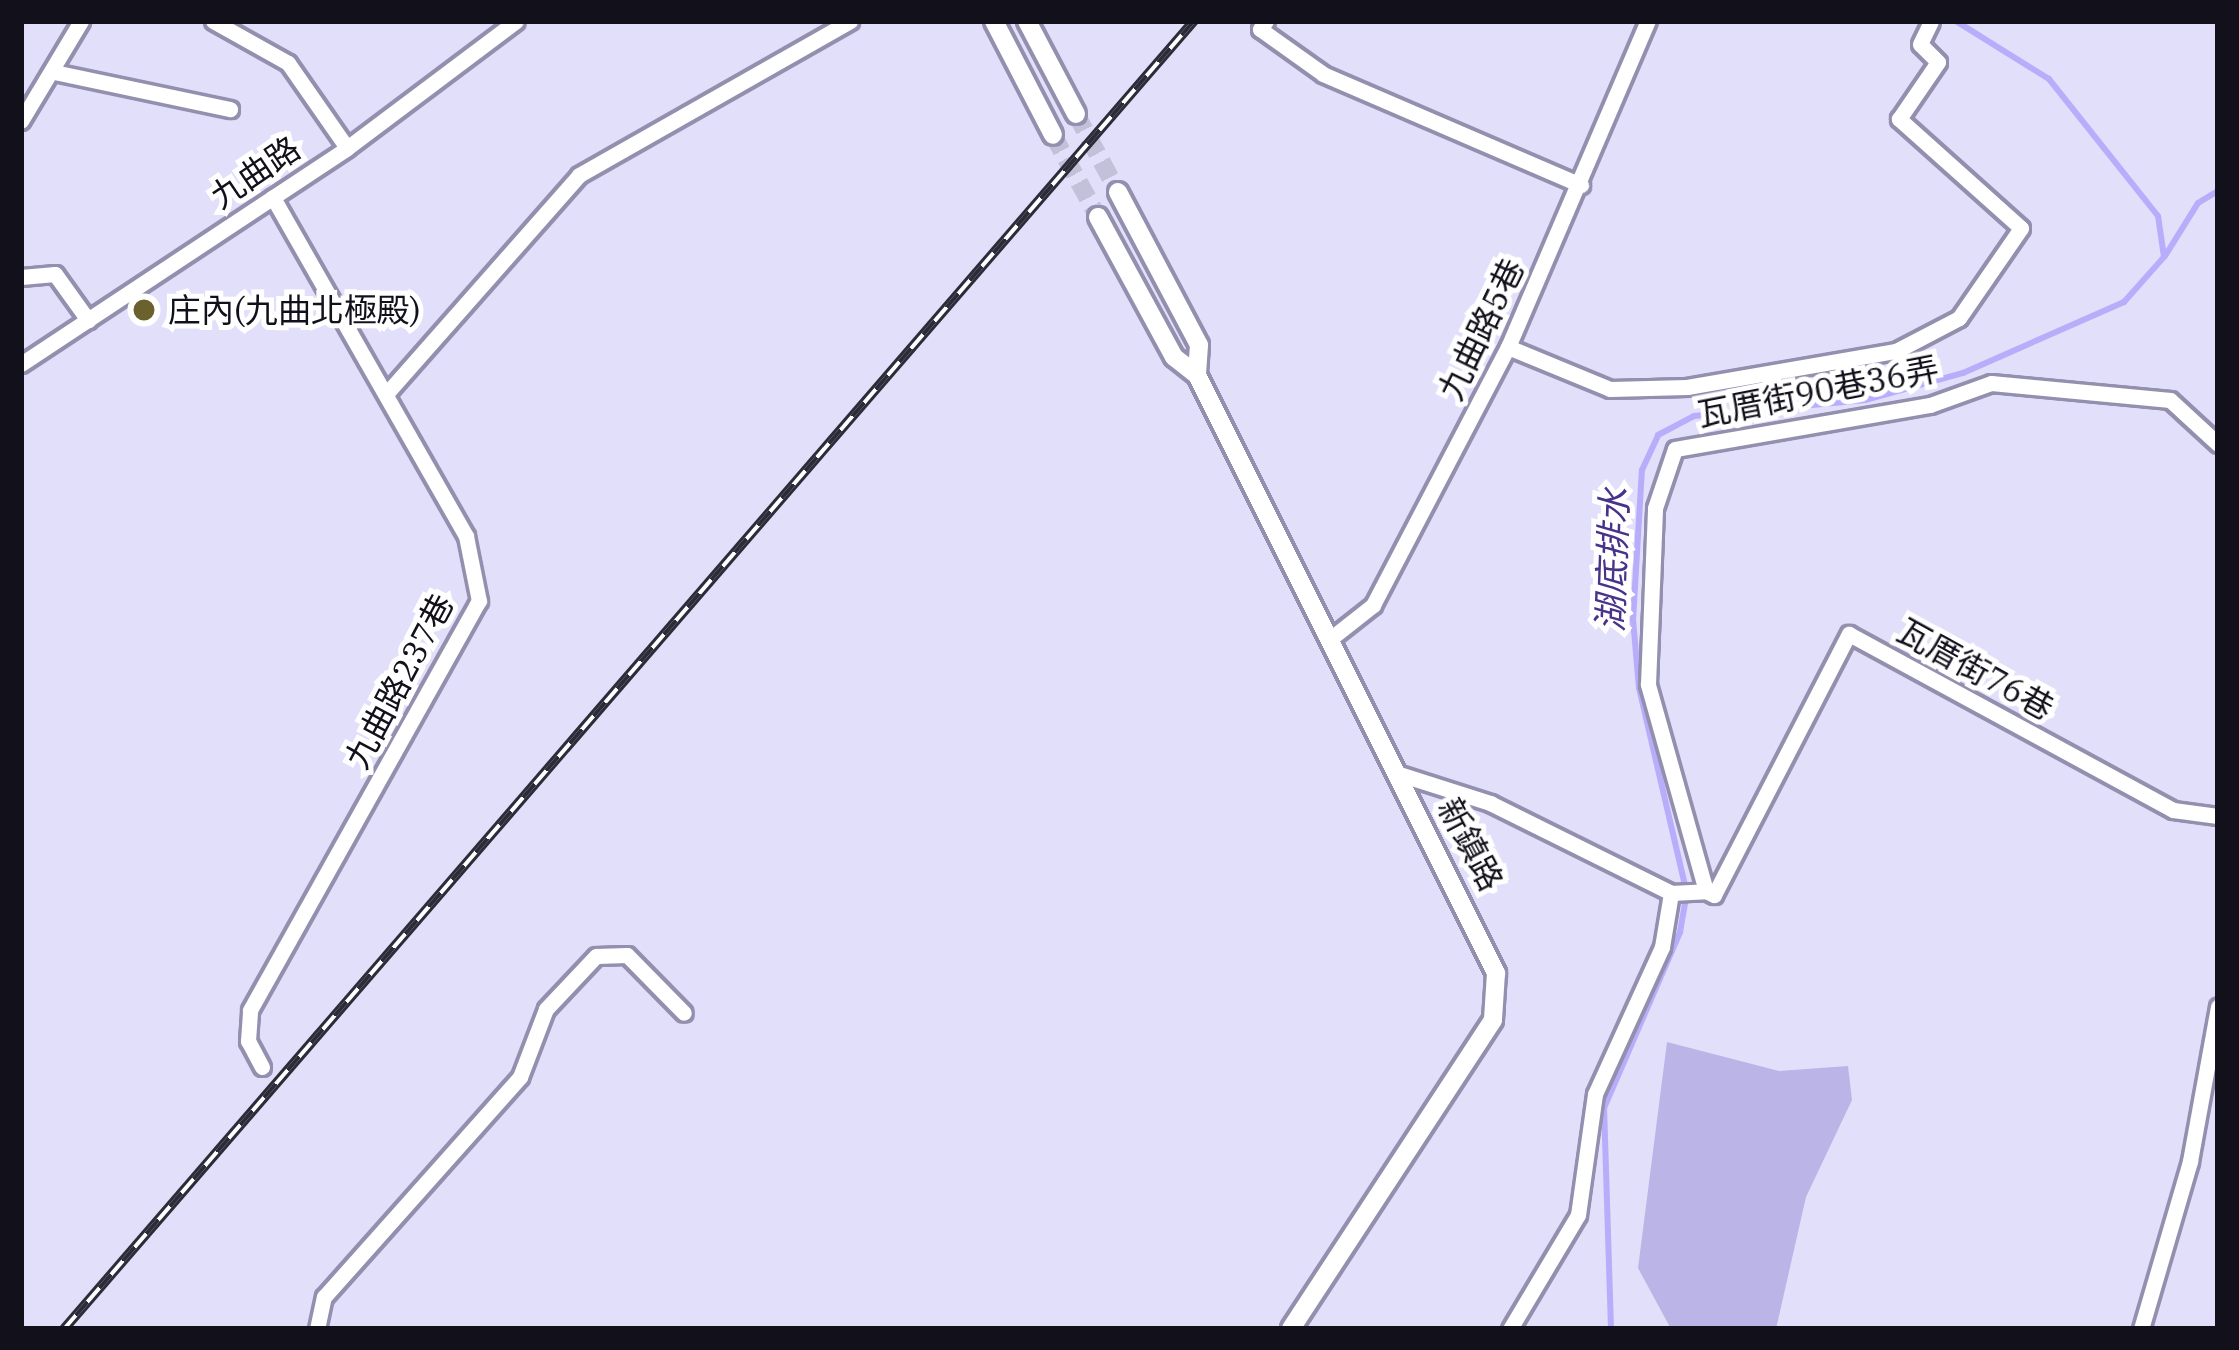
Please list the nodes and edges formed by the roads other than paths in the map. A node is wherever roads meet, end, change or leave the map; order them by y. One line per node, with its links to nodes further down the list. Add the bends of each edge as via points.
1 (81, 21): 10 (street)
2 (214, 21): 15 (street, via 288,63)
3 (516, 21): 15 (street, 九曲路)
4 (850, 21): 25 (street, via 579,175)
5 (994, 21): 14 (street)
6 (1027, 21): 12 (street)
7 (1266, 21): 16 (street, via 1260,29 1323,74)
8 (1648, 21): 16 (street, 九曲路5巷)
9 (1928, 29): 22 (street, 瓦厝街90巷36弄, via 1920,44 1938,62 1899,119 2021,228 1959,318 1896,351 1687,387 1610,389)
10 (54, 72): 11 (street); 13 (street)
11 (230, 109)
12 (1076, 114)
13 (21, 122)
14 (1053, 135)
15 (347, 148): 18 (street, 九曲路)
16 (1581, 185): 22 (street, 九曲路5巷)
17 (1118, 193): 24 (street, 新鎮路, via 1199,345)
18 (273, 197): 21 (street, 九曲路); 25 (street, 九曲路237巷)
19 (1098, 217): 24 (street, 新鎮路, via 1174,357)
20 (21, 277): 21 (street, via 55,274)
21 (88, 320): 23 (street, 九曲路)
22 (1508, 347): 27 (street, 九曲路5巷, via 1373,605)
23 (21, 364)
24 (1197, 375): 27 (street, 新鎮路)
25 (387, 393): 34 (street, 九曲路237巷, via 466,536 479,601 250,1010 248,1041)
26 (2218, 444): 30 (street, 瓦厝街90巷36弄, via 2170,400 1990,382 1930,405 1675,449 1655,508 1648,684)
27 (1330, 639): 28 (street, 新鎮路)
28 (1400, 774): 31 (street, via 1490,803); 36 (street, 新鎮路, via 1479,923 1498,995 1467,1063)
29 (2218, 816): 30 (street, 瓦厝街76巷, via 2173,810 1850,634 1714,895)
30 (1706, 892): 31 (street)
31 (1671, 893): 37 (street, via 1661,947 1594,1094 1585,1194)
32 (2218, 1007): 38 (street, via 2190,1161)
33 (684, 1013): 35 (street, via 627,955 596,956 546,1009 520,1077 324,1297)
34 (262, 1067)
35 (317, 1329)
36 (1291, 1329)
37 (1510, 1329)
38 (2141, 1329)

